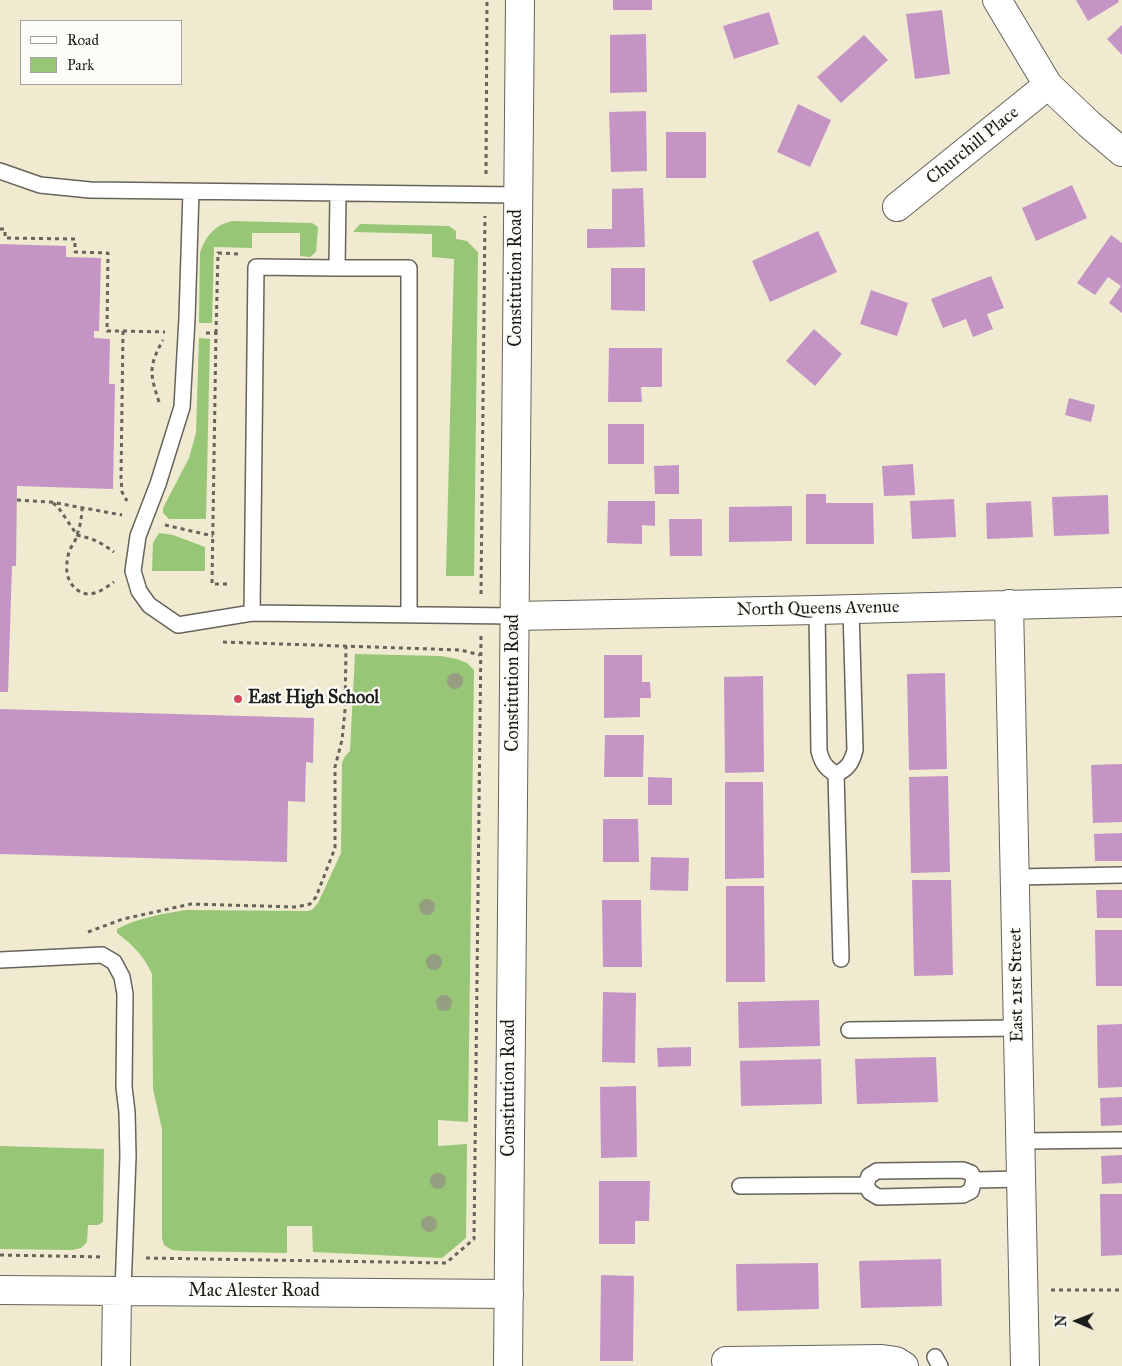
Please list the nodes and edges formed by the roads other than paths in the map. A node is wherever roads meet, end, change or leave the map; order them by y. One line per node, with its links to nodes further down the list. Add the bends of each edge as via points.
1 (520, 0): 8 (street, Constitution Road)
2 (998, 0): 3 (street)
3 (1048, 85): 4 (street); 9 (street, Churchill Place)
4 (1122, 152)
5 (0, 171): 6 (lane, via 40,185 90,190)
6 (191, 191): 7 (lane); 15 (lane, via 182,406 138,536 133,571 139,591 149,605 178,625)
7 (338, 192): 8 (lane); 10 (lane)
8 (518, 195): 17 (street, Constitution Road)
9 (897, 207)
10 (337, 268): 15 (lane, via 256,267); 16 (lane, via 409,268)
11 (1122, 602): 12 (street, North Queens Avenue)
12 (1009, 604): 13 (street, North Queens Avenue); 20 (street, East 21st Street)
13 (851, 609): 14 (street, North Queens Avenue); 18 (lane, via 855,750 852,762)
14 (817, 610): 17 (street, North Queens Avenue); 18 (lane, via 819,751 822,762)
15 (252, 612): 16 (lane)
16 (409, 614): 17 (lane)
17 (514, 616): 33 (street, Constitution Road)
18 (836, 774): 21 (lane)
19 (1122, 875): 20 (lane)
20 (1014, 877): 23 (street, East 21st Street)
21 (841, 959)
22 (0, 960): 32 (lane, via 102,955 114,962 122,977 128,1156)
23 (1018, 1028): 24 (lane); 26 (street, East 21st Street)
24 (849, 1030)
25 (1122, 1140): 26 (lane)
26 (1021, 1141): 28 (street, East 21st Street)
27 (974, 1180): 28 (lane); 29 (lane, via 971,1173 963,1170 877,1171 869,1176); 29 (lane, via 971,1190 963,1195 878,1197)
28 (1022, 1180): 38 (street, East 21st Street)
29 (866, 1185): 30 (lane)
30 (740, 1186)
31 (0, 1290): 32 (street, Mac Alester Road)
32 (120, 1291): 33 (street, Mac Alester Road); 35 (street)
33 (509, 1294): 36 (street, Constitution Road)
34 (726, 1361): 37 (street, via 882,1359)
35 (116, 1366)
36 (508, 1366)
37 (904, 1366)
38 (1025, 1366)

